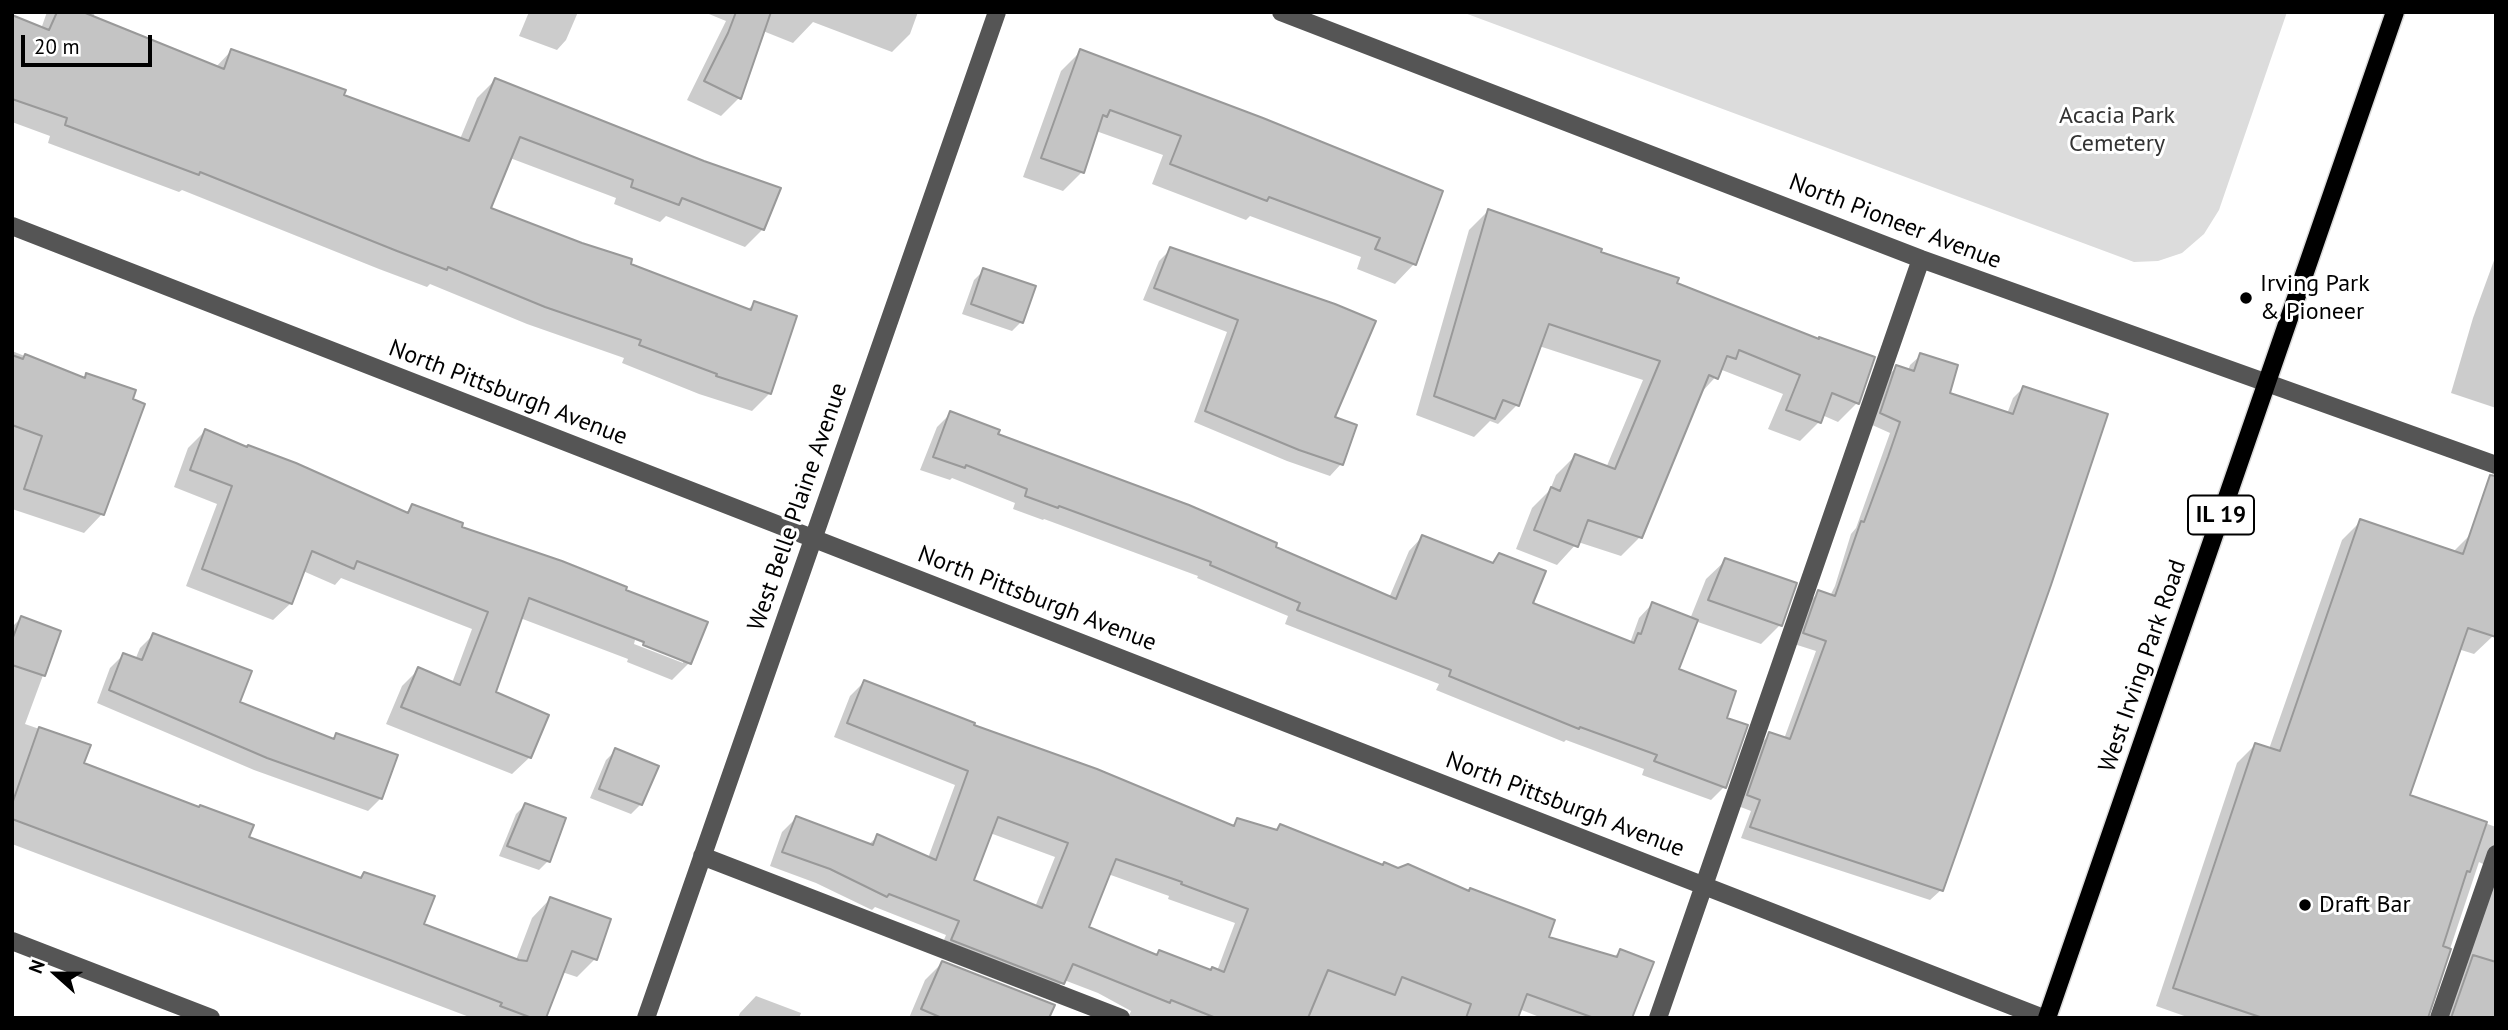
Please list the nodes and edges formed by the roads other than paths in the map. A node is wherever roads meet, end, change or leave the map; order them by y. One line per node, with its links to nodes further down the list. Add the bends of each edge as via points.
1 (997, 12): 8 (street, West Belle Plaine Avenue)
2 (1281, 12): 5 (street, North Pioneer Avenue)
3 (2395, 12): 6 (main road, West Irving Park Road / IL 19)
4 (12, 226): 8 (street, North Pittsburgh Avenue)
5 (1921, 259): 6 (street, North Pioneer Avenue); 11 (street)
6 (2266, 385): 7 (street, North Pioneer Avenue); 17 (main road, West Irving Park Road / IL 19)
7 (2496, 465)
8 (813, 538): 10 (street, West Belle Plaine Avenue); 11 (street, North Pittsburgh Avenue)
9 (2496, 854): 18 (street)
10 (702, 856): 14 (street, West Belle Plaine Avenue); 15 (street)
11 (1703, 886): 16 (street); 17 (street, North Pittsburgh Avenue)
12 (12, 941): 13 (street)
13 (211, 1018)
14 (646, 1018)
15 (1121, 1018)
16 (1658, 1018)
17 (2045, 1018)
18 (2439, 1018)

